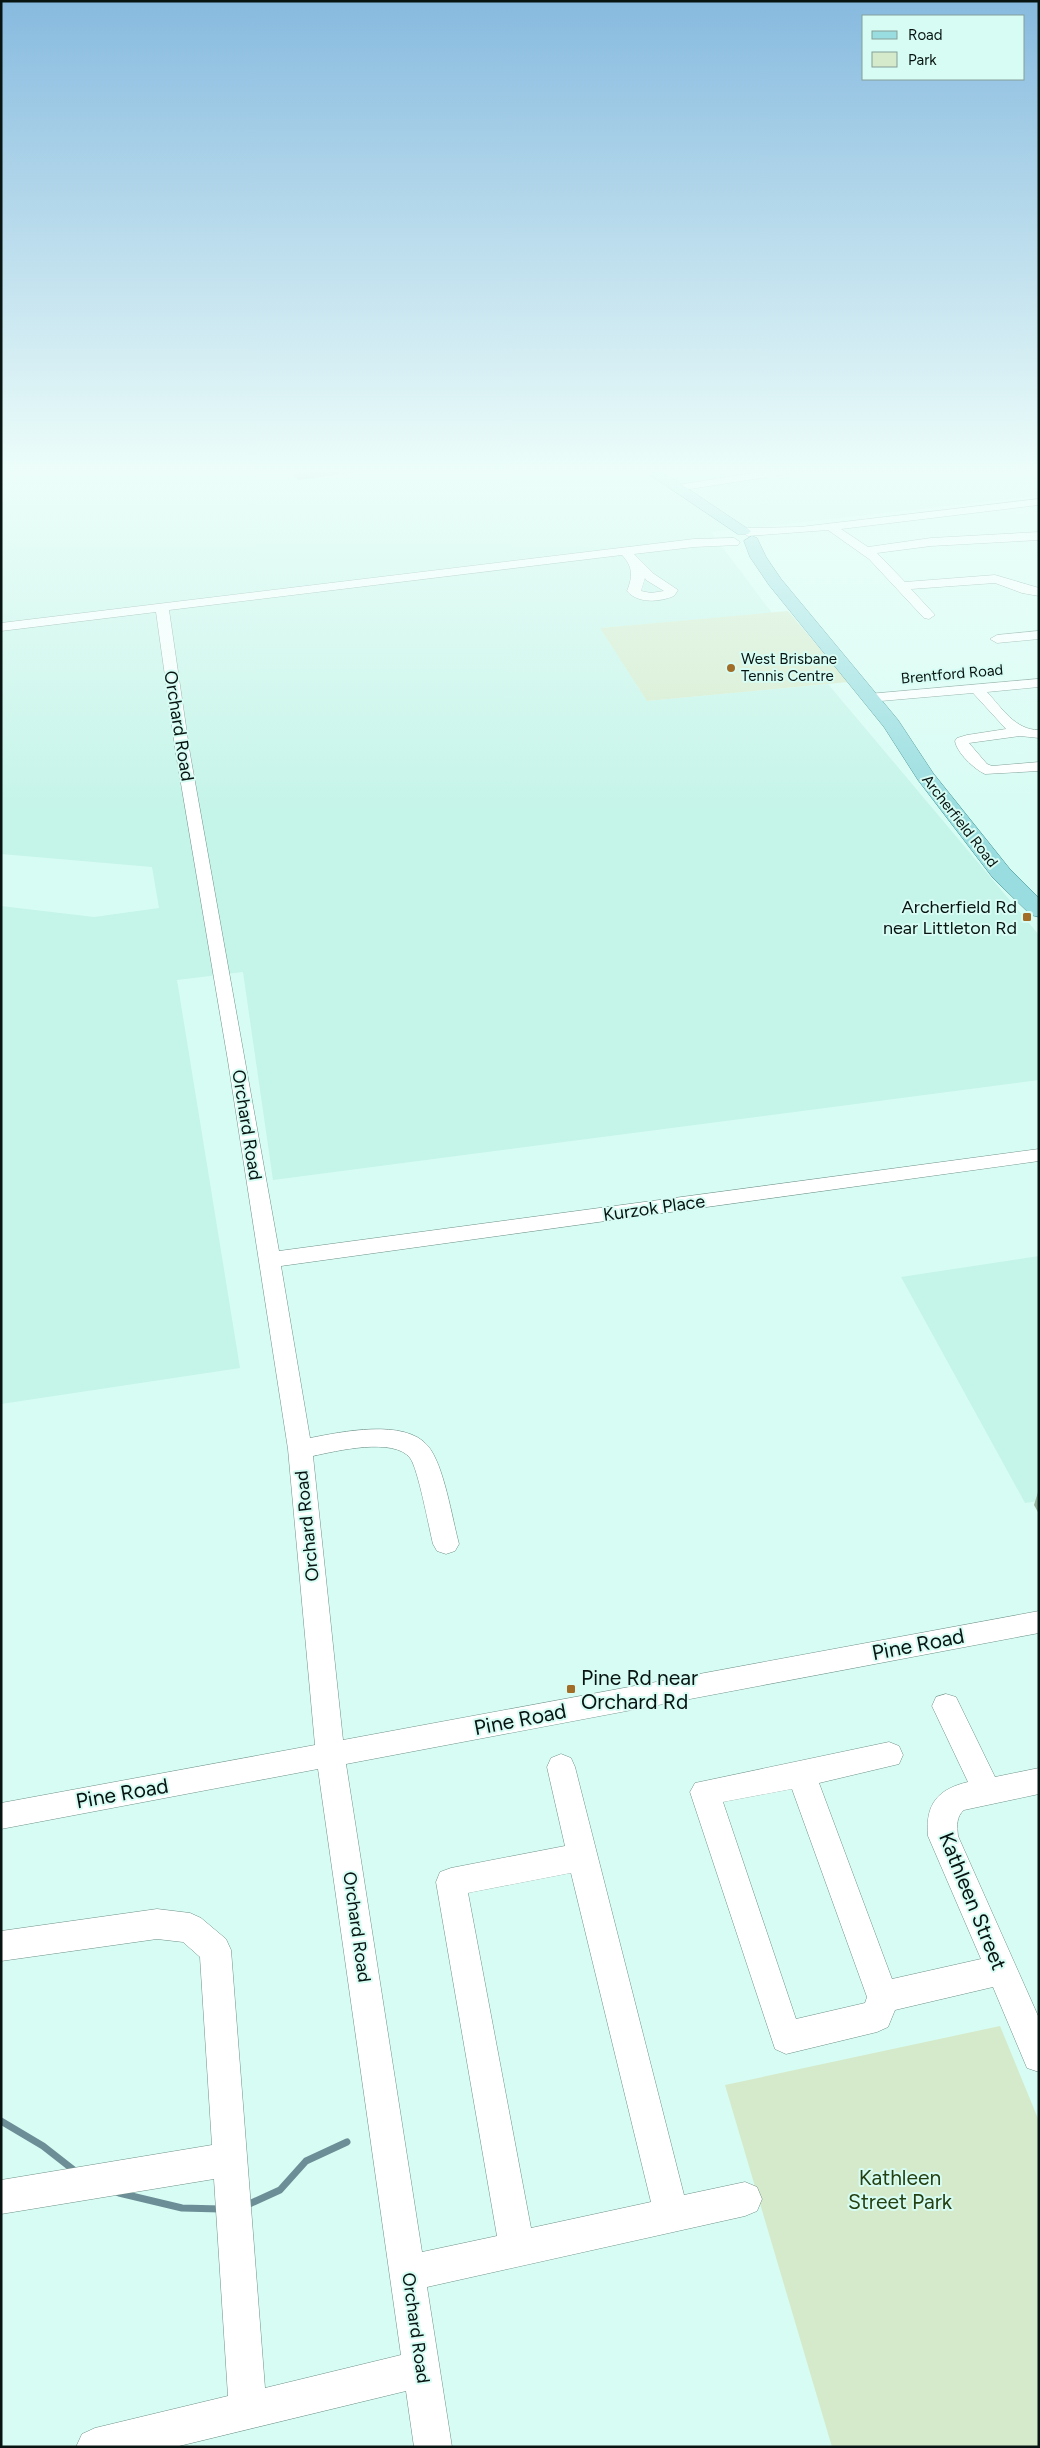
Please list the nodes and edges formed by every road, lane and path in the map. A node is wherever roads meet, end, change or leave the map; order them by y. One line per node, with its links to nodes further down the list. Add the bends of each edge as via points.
1 (361, 584): 7 (street, via 215,602)
2 (777, 584): 14 (main road, Archerfield Road)
3 (925, 584): 5 (street)
4 (1010, 584): 6 (street, via 1019,590)
5 (902, 586): 8 (street)
6 (1039, 592)
7 (162, 614): 9 (street); 22 (street, Orchard Road)
8 (929, 615)
9 (1, 627)
10 (1039, 635): 11 (street)
11 (997, 639)
12 (1039, 683): 13 (street, Brentford Road)
13 (976, 688): 14 (street, Brentford Road); 16 (street)
14 (869, 698): 15 (main road, Archerfield Road)
15 (891, 724): 19 (main road, Archerfield Road, via 922,750); 20 (main road, Archerfield Road, via 924,776 1001,873)
16 (1019, 732): 17 (street); 18 (street, via 962,741 962,744 982,767 990,771)
17 (1039, 734)
18 (1039, 766)
19 (1039, 891)
20 (1039, 910)
21 (1039, 1156): 22 (street, Kurzok Place)
22 (269, 1260): 23 (street, Orchard Road)
23 (300, 1449): 24 (street, via 386,1438 415,1448 427,1468); 27 (street, Orchard Road)
24 (446, 1544)
25 (1039, 1622): 27 (street, Pine Road)
26 (946, 1706): 32 (street)
27 (330, 1755): 33 (street, Pine Road); 44 (street, Orchard Road)
28 (889, 1755): 30 (street)
29 (561, 1767): 34 (street)
30 (801, 1774): 37 (street); 37 (street, via 705,1792 786,2038 877,2016)
31 (1039, 1781): 32 (street, Kathleen Street)
32 (987, 1791): 36 (street, Kathleen Street, via 956,1798 948,1804 941,1823 943,1836)
33 (1, 1816)
34 (582, 1857): 42 (street); 43 (street, via 451,1882)
35 (1, 1946): 39 (street, via 156,1924 190,1928 215,1950)
36 (1001, 1970): 37 (street); 38 (street, Kathleen Street)
37 (883, 1998)
38 (1039, 2056)
39 (230, 2160): 40 (street); 46 (street)
40 (1, 2197)
41 (744, 2199): 42 (street)
42 (672, 2215): 43 (street)
43 (517, 2250): 44 (street)
44 (408, 2273): 45 (street, Orchard Road)
45 (421, 2369): 46 (street); 48 (street, Orchard Road)
46 (248, 2410): 47 (street)
47 (95, 2447)
48 (433, 2447)

